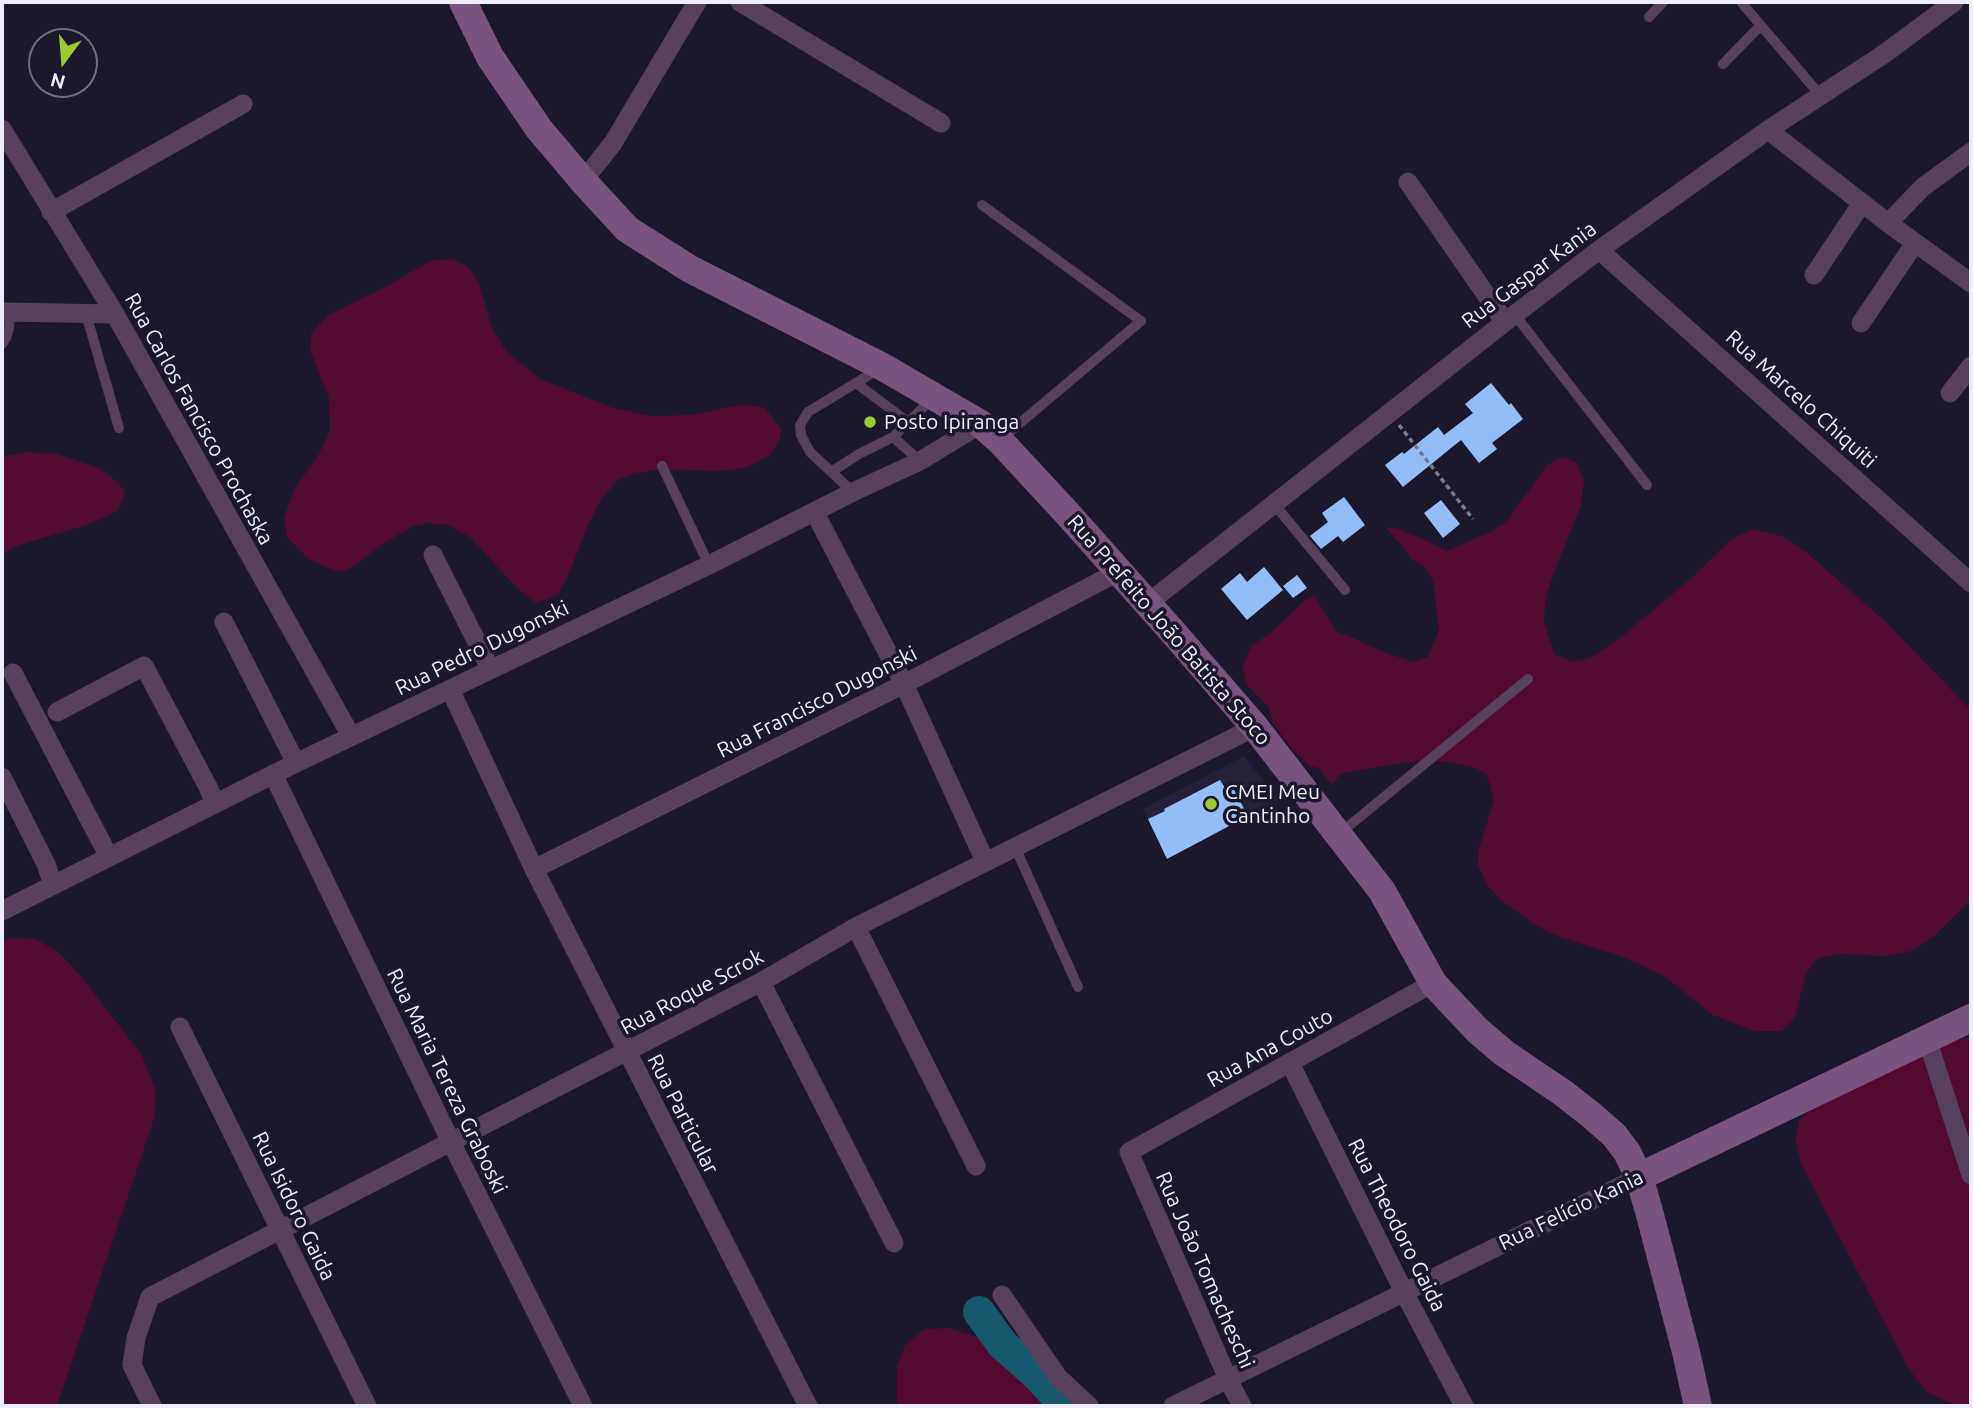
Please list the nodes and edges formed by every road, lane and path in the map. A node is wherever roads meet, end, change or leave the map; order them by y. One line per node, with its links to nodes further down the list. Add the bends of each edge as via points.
1 (463, 2): 16 (main road, Rua Prefeito João Batista Stoco, via 513,92)
2 (697, 2): 16 (street, via 613,143)
3 (740, 2): 12 (street)
4 (1663, 2): 7 (lane)
5 (1741, 2): 8 (lane)
6 (1954, 2): 10 (street, Rua Gaspar Kania)
7 (1649, 17)
8 (1760, 26): 9 (lane); 10 (lane)
9 (1723, 64)
10 (1819, 95): 14 (street, Rua Gaspar Kania)
11 (243, 104): 20 (street)
12 (941, 123)
13 (2, 129): 20 (street, Rua Carlos Fancisco Prochaska)
14 (1768, 130): 18 (street); 23 (street, Rua Gaspar Kania)
15 (1971, 152): 21 (street, via 1923,187)
16 (583, 181): 33 (main road, Rua Prefeito João Batista Stoco, via 627,229 690,269)
17 (1408, 182): 29 (street)
18 (1862, 203): 21 (street); 24 (street)
19 (982, 205): 40 (lane, via 1141,321)
20 (51, 212): 28 (street, Rua Carlos Fancisco Prochaska)
21 (1888, 223): 22 (street)
22 (1915, 243): 25 (street); 30 (street)
23 (1600, 250): 29 (street, Rua Gaspar Kania); 53 (street, Rua Marcelo Chiquiti)
24 (1814, 275)
25 (1971, 283)
26 (6, 312): 27 (street); 31 (lane, via 9,328)
27 (86, 314): 28 (street); 39 (lane)
28 (115, 314): 64 (street, Rua Carlos Fancisco Prochaska)
29 (1510, 318): 37 (street, Rua Gaspar Kania); 45 (lane)
30 (1861, 323)
31 (2, 344)
32 (1971, 366): 35 (street)
33 (883, 367): 34 (lane); 36 (main road, Rua Prefeito João Batista Stoco)
34 (856, 383): 38 (lane); 44 (lane, via 808,412 800,425 810,452)
35 (1950, 393)
36 (934, 397): 38 (lane); 40 (main road, Rua Prefeito João Batista Stoco)
37 (1389, 413): 47 (street, Rua Gaspar Kania); 49 (path)
38 (908, 422): 41 (lane)
39 (119, 428)
40 (990, 432): 42 (street, Rua Pedro Dugonski); 52 (main road, Rua Prefeito João Batista Stoco)
41 (893, 437): 42 (lane); 44 (lane)
42 (920, 461): 46 (street, Rua Pedro Dugonski)
43 (662, 466): 51 (lane)
44 (831, 471): 46 (lane)
45 (1647, 485)
46 (853, 492): 48 (street, Rua Pedro Dugonski)
47 (1275, 505): 54 (lane); 55 (street, Rua Gaspar Kania)
48 (814, 513): 51 (street, Rua Pedro Dugonski); 60 (street)
49 (1473, 519)
50 (433, 555): 57 (street)
51 (709, 565): 57 (street, Rua Pedro Dugonski)
52 (1118, 572): 55 (main road, Rua Prefeito João Batista Stoco); 60 (street, Rua Francisco Dugonski)
53 (1971, 583)
54 (1345, 590)
55 (1147, 604): 63 (main road, Rua Prefeito João Batista Stoco)
56 (223, 622): 65 (street)
57 (490, 668): 61 (street, Rua Pedro Dugonski)
58 (13, 673): 71 (street)
59 (1528, 679): 69 (lane)
60 (904, 684): 72 (street); 73 (street, Rua Francisco Dugonski)
61 (450, 689): 64 (street, Rua Pedro Dugonski); 73 (street, Rua Particular)
62 (57, 712): 68 (street, via 144,666)
63 (1255, 727): 69 (main road, Rua Prefeito João Batista Stoco); 70 (street, Rua Roque Scrok)
64 (351, 736): 65 (street, Rua Pedro Dugonski)
65 (296, 763): 66 (street, Rua Pedro Dugonski)
66 (273, 774): 68 (street, Rua Pedro Dugonski); 85 (street, Rua Maria Tereza Graboski)
67 (2, 777): 74 (street)
68 (215, 803): 71 (street, Rua Pedro Dugonski)
69 (1339, 834): 78 (main road, Rua Prefeito João Batista Stoco, via 1382,891)
70 (1014, 846): 72 (street, Rua Roque Scrok); 79 (lane)
71 (109, 857): 74 (street, Rua Pedro Dugonski)
72 (985, 861): 76 (street, Rua Roque Scrok)
73 (534, 869): 83 (street, Rua Particular)
74 (53, 885): 75 (street, Rua Pedro Dugonski)
75 (2, 911)
76 (856, 927): 77 (street, Rua Roque Scrok); 87 (street)
77 (761, 982): 83 (street, Rua Roque Scrok); 91 (street)
78 (1433, 983): 84 (street, Rua Ana Couto); 89 (main road, Rua Prefeito João Batista Stoco, via 1504,1053 1614,1135)
79 (1078, 987)
80 (1971, 1018): 82 (main road, Rua Felício Kania)
81 (180, 1027): 90 (street, Rua Isidoro Gaida)
82 (1927, 1040): 88 (street); 89 (main road, Rua Felício Kania)
83 (626, 1053): 85 (street, Rua Roque Scrok); 98 (street, Rua Particular)
84 (1290, 1063): 86 (street, Rua Ana Couto); 92 (street, Rua Theodoro Gaida)
85 (451, 1142): 90 (street, Rua Roque Scrok); 97 (street, Rua Maria Tereza Graboski)
86 (1129, 1152): 94 (street, Rua João Tomacheschi)
87 (976, 1166)
88 (1971, 1175)
89 (1639, 1177): 92 (street, Rua Felício Kania); 103 (main road, Rua Prefeito João Batista Stoco)
90 (280, 1229): 95 (street, Rua Roque Scrok, via 150,1297 132,1365); 96 (street, Rua Isidoro Gaida)
91 (894, 1244)
92 (1404, 1292): 94 (street, Rua Felício Kania); 102 (street, Rua Theodoro Gaida)
93 (1002, 1295): 99 (street, via 1058,1377)
94 (1227, 1379): 100 (street, Rua Felício Kania); 101 (street, Rua João Tomacheschi)
95 (152, 1406)
96 (367, 1406)
97 (583, 1406)
98 (808, 1406)
99 (1089, 1406)
100 (1173, 1406)
101 (1241, 1406)
102 (1464, 1406)
103 (1698, 1406)

